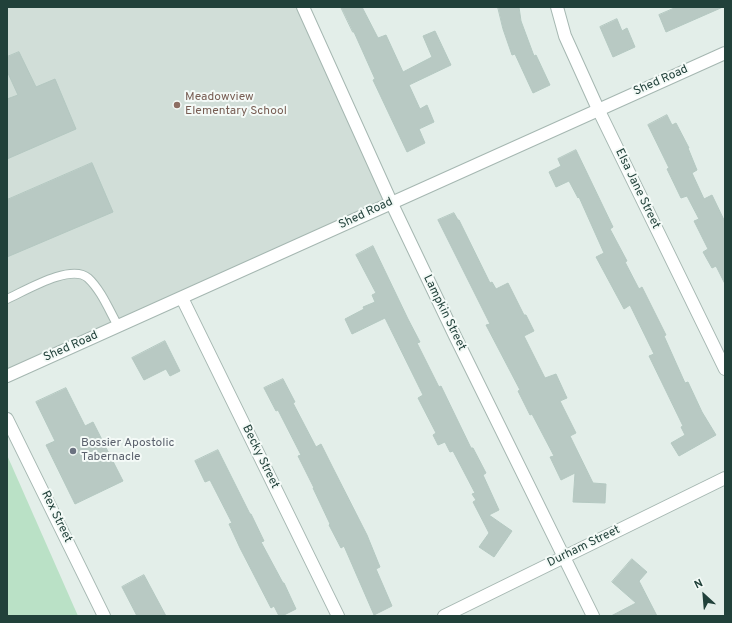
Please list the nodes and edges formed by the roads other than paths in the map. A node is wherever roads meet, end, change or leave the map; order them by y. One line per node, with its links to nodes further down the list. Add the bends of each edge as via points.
1 (303, 7): 5 (street, Lampkin Street)
2 (556, 7): 4 (street, Elsa Jane Street, via 565,36)
3 (725, 53): 4 (street, Shed Road)
4 (598, 109): 5 (street, Shed Road); 9 (street, Elsa Jane Street)
5 (391, 202): 6 (street, Shed Road); 13 (street, Lampkin Street)
6 (182, 298): 8 (street, Shed Road); 15 (street, Becky Street)
7 (7, 299): 8 (lane, via 53,278 79,273 98,290)
8 (118, 326): 10 (street, Shed Road)
9 (725, 369)
10 (7, 376)
11 (7, 419): 14 (street, Rex Street)
12 (725, 478): 13 (street, Durham Street)
13 (564, 557): 16 (street, Durham Street); 17 (street, Lampkin Street)
14 (104, 616)
15 (338, 616)
16 (444, 616)
17 (593, 616)

